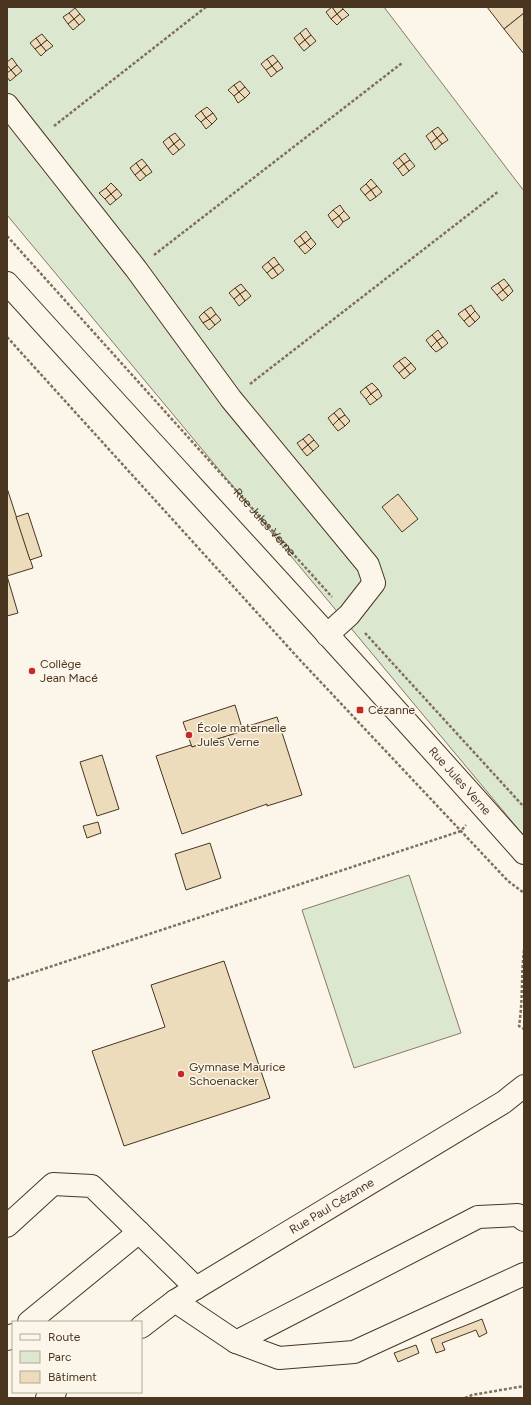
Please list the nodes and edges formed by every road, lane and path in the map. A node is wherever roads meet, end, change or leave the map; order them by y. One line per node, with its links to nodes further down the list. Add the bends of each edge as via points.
1 (206, 7): 4 (path)
2 (402, 63): 7 (path)
3 (7, 105): 4 (street)
4 (35, 141): 7 (street)
5 (499, 191): 10 (path)
6 (7, 236): 11 (path, Rue Jules Verne)
7 (136, 269): 10 (street)
8 (7, 283): 12 (street, Rue Jules Verne)
9 (7, 337): 15 (path, via 300,660)
10 (231, 399): 11 (street, via 368,565 374,583)
11 (349, 615): 12 (street); 14 (path, Rue Jules Verne)
12 (327, 635): 13 (street, Rue Jules Verne)
13 (483, 807): 15 (path); 16 (street, Rue Jules Verne)
14 (524, 807)
15 (461, 831): 17 (path, via 508,881); 19 (path)
16 (524, 853)
17 (524, 893)
18 (524, 950): 20 (path, via 519,1026)
19 (7, 981)
20 (524, 1029)
21 (524, 1086): 26 (street, Rue Paul Cézanne, via 504,1102)
22 (524, 1220): 30 (street, via 518,1214 478,1218)
23 (7, 1226): 24 (street, via 53,1184 92,1186)
24 (139, 1232): 26 (street); 28 (street)
25 (524, 1274): 30 (street, via 354,1352 279,1358)
26 (196, 1288): 27 (street, Rue Paul Cézanne)
27 (175, 1301): 29 (street, Rue Paul Cézanne); 30 (street)
28 (29, 1321)
29 (142, 1326)
30 (236, 1342)
31 (524, 1386): 32 (path)
32 (465, 1398)

